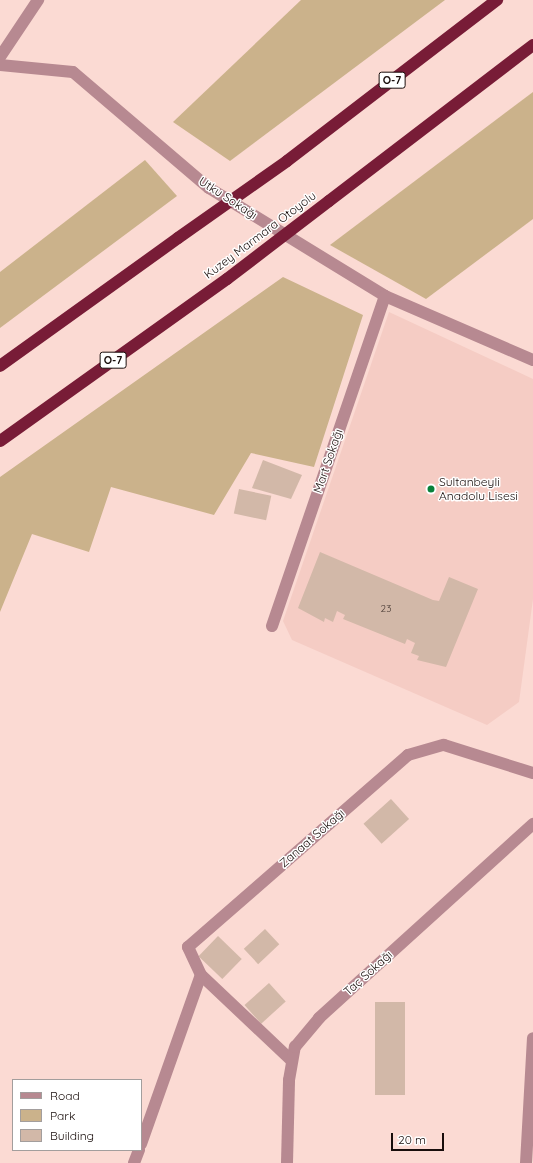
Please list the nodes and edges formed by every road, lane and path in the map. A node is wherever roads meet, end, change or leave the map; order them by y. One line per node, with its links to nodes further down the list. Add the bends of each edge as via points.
1 (38, 0): 4 (street)
2 (497, 0): 8 (highway, O-7, bridge, via 287,161)
3 (533, 45): 9 (highway, Kuzey Marmara Otoyolu / O-7, bridge, via 227,279)
4 (0, 57)
5 (0, 65): 6 (street, Utku Sokağı, via 73,72 209,188)
6 (385, 296): 7 (street, Utku Sokağı); 10 (street, Mart Sokağı)
7 (533, 360)
8 (0, 366)
9 (0, 441)
10 (272, 626)
11 (533, 773): 13 (street, Zanaat Sokağı, via 444,746 408,755 188,947)
12 (533, 824): 15 (street, Taç Sokağı, via 319,1018 294,1047)
13 (201, 975): 15 (street); 16 (street)
14 (533, 1038): 20 (street)
15 (292, 1062): 19 (street, Taç Sokağı)
16 (142, 1141)
17 (139, 1151): 18 (street)
18 (134, 1163)
19 (287, 1163)
20 (526, 1163)

